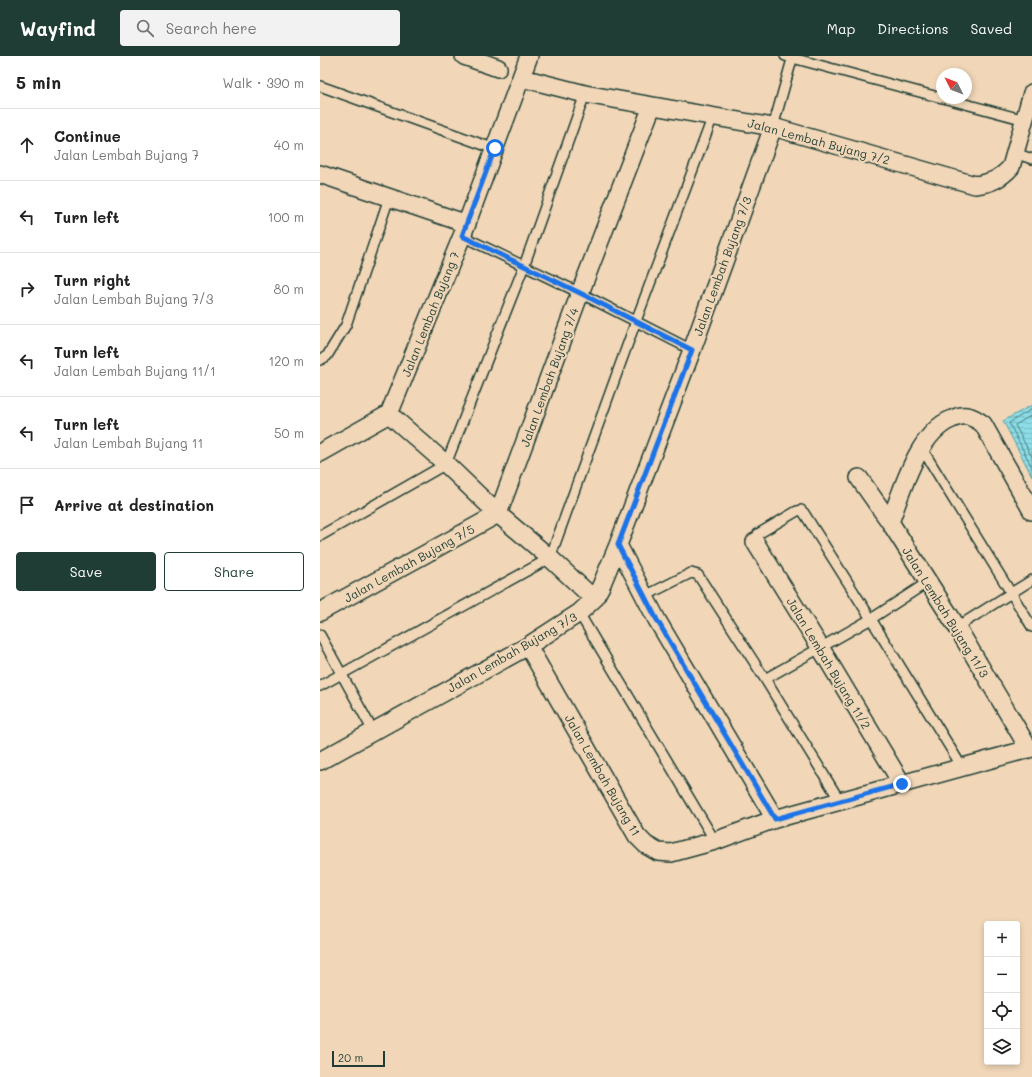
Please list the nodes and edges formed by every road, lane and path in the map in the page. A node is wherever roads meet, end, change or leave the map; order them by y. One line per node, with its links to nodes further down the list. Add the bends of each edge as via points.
1 (464, 56): 4 (street)
2 (529, 56): 5 (street, Jalan Lembah Bujang 7)
3 (791, 56): 9 (lane); 14 (lane)
4 (498, 68)
5 (522, 78): 8 (street, Jalan Lembah Bujang 7/2); 15 (street, Jalan Lembah Bujang 7)
6 (320, 86): 15 (lane)
7 (1032, 93): 13 (street, Jalan Lembah Bujang 7/2)
8 (585, 94): 11 (street, Jalan Lembah Bujang 7/2); 21 (lane)
9 (936, 96)
10 (965, 104): 13 (lane)
11 (652, 106): 12 (street, Jalan Lembah Bujang 7/2); 22 (street, Jalan Lembah Bujang 7/4)
12 (713, 116): 14 (street, Jalan Lembah Bujang 7/2); 23 (lane)
13 (1025, 120): 16 (street, Jalan Lembah Bujang 7/2)
14 (773, 127): 16 (street, Jalan Lembah Bujang 7/2, via 975,185 994,181 1003,175 1011,167); 24 (street, Jalan Lembah Bujang 7/3)
15 (495, 148): 20 (street, Jalan Lembah Bujang 7)
16 (1015, 153): 17 (lane)
17 (1032, 159)
18 (320, 174): 19 (street)
19 (389, 198): 20 (street); 25 (lane, via 346,325 327,356)
20 (464, 230): 21 (lane); 26 (street, Jalan Lembah Bujang 7)
21 (524, 266): 22 (lane); 29 (lane)
22 (580, 293): 23 (lane); 33 (street, Jalan Lembah Bujang 7/4)
23 (636, 321): 24 (lane); 38 (lane)
24 (692, 350): 37 (street, Jalan Lembah Bujang 7/3)
25 (320, 360)
26 (389, 414): 28 (street); 29 (street)
27 (921, 446): 31 (street, via 932,431 946,421 960,416 972,417 983,424); 34 (street); 41 (lane)
28 (320, 453)
29 (446, 464): 33 (street); 35 (lane)
30 (860, 478): 34 (street, Jalan Lembah Bujang 11/3)
31 (1027, 493): 32 (street)
32 (1032, 510)
33 (498, 514): 38 (street); 44 (street, Jalan Lembah Bujang 7/5)
34 (890, 522): 40 (street, Jalan Lembah Bujang 11/3)
35 (320, 536)
36 (755, 542): 46 (lane, via 758,534 801,510 808,517); 51 (street, Jalan Lembah Bujang 11/2)
37 (618, 545): 42 (street); 43 (street, Jalan Lembah Bujang 7/3)
38 (550, 558): 43 (street); 52 (lane)
39 (1032, 580): 41 (lane)
40 (928, 582): 46 (lane); 47 (street, Jalan Lembah Bujang 11/3)
41 (1011, 594): 47 (lane); 48 (lane)
42 (645, 596): 53 (lane, via 691,573 698,575); 61 (street)
43 (594, 599): 45 (street, Jalan Lembah Bujang 7/3)
44 (320, 612)
45 (579, 614): 50 (street, Jalan Lembah Bujang 7/3); 62 (lane)
46 (871, 619): 51 (lane); 58 (lane)
47 (957, 627): 56 (street, Jalan Lembah Bujang 11/3)
48 (1032, 627)
49 (320, 635): 52 (lane)
50 (528, 646): 55 (street, Jalan Lembah Bujang 7/3); 62 (street, Jalan Lembah Bujang 11, via 637,836 658,852 671,853)
51 (820, 647): 53 (lane); 59 (street, Jalan Lembah Bujang 11/2)
52 (342, 674): 54 (lane); 55 (lane)
53 (765, 679): 60 (lane)
54 (320, 686)
55 (373, 731): 57 (street, Jalan Lembah Bujang 7/3)
56 (1030, 749): 58 (street, Jalan Lembah Bujang 11)
57 (320, 761)
58 (962, 767): 59 (street, Jalan Lembah Bujang 11)
59 (902, 784): 60 (street, Jalan Lembah Bujang 11)
60 (840, 801): 61 (street, Jalan Lembah Bujang 11)
61 (775, 819): 62 (street, Jalan Lembah Bujang 11)
62 (714, 841)

